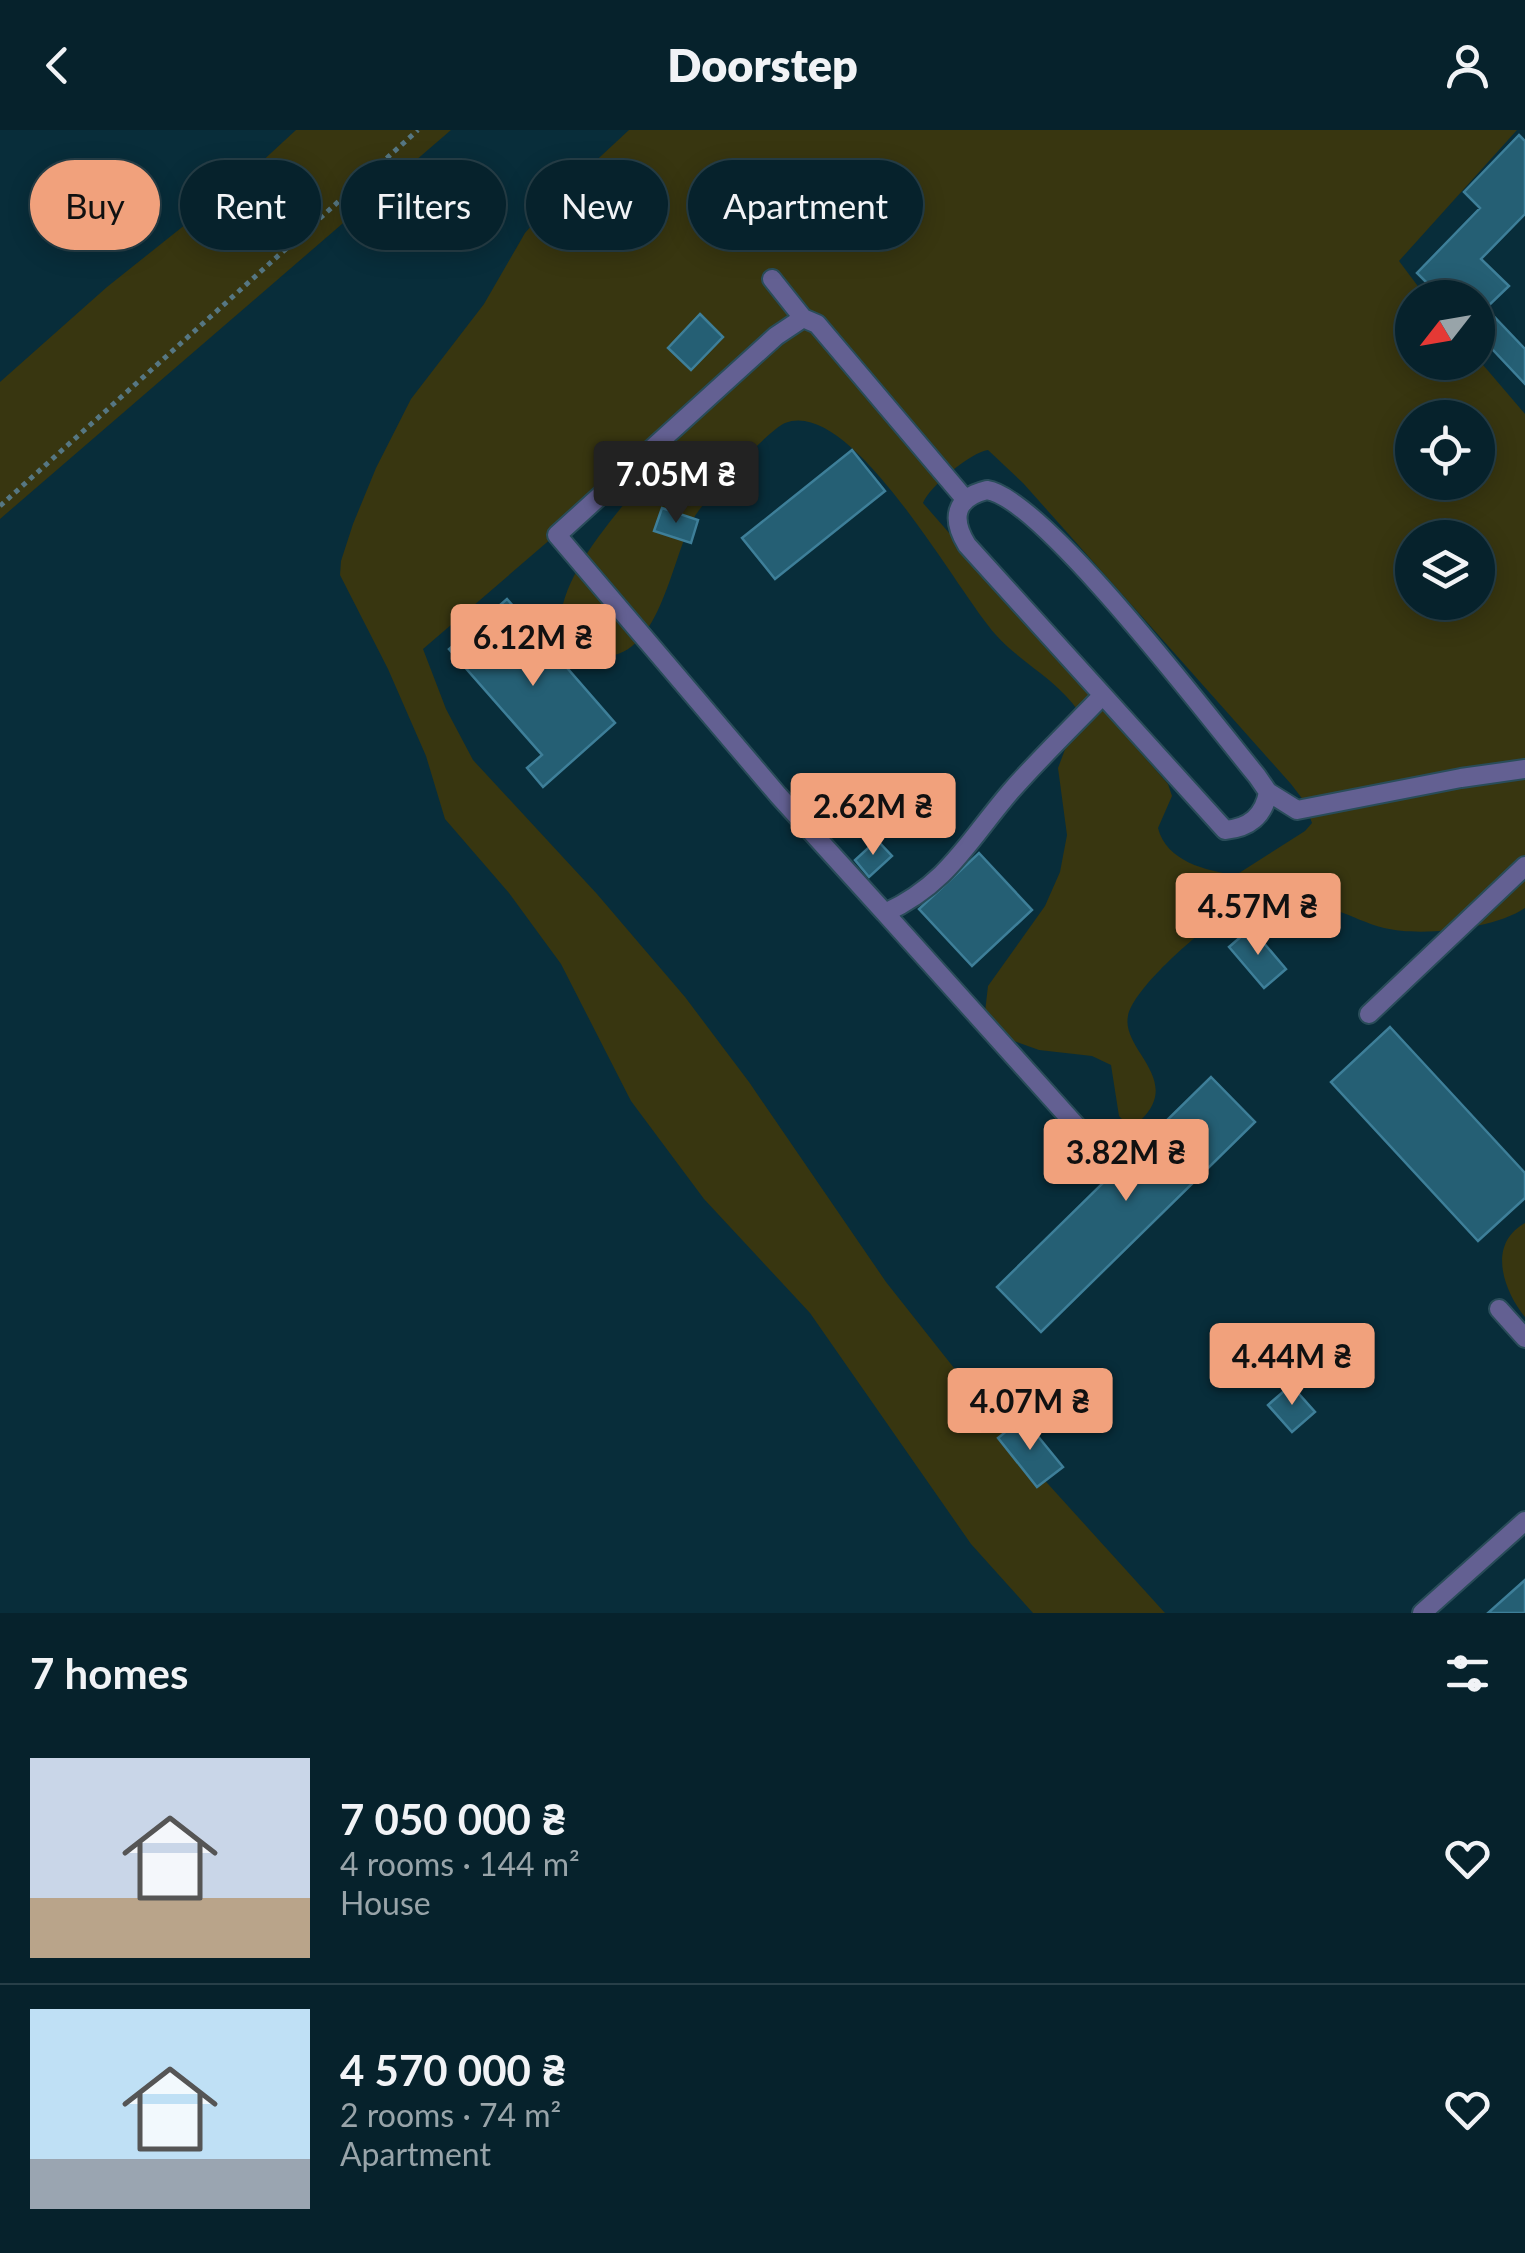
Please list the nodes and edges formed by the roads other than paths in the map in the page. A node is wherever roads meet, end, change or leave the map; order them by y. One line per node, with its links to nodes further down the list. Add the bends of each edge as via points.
1 (772, 279): 2 (lane)
2 (803, 318): 3 (lane, via 818,324); 8 (lane, via 557,535)
3 (966, 500): 4 (lane, via 956,518 967,546); 6 (lane, via 987,490 1005,495 1080,561)
4 (1102, 696): 6 (lane, via 1225,830 1255,820); 8 (lane, via 1012,790 940,880)
5 (1525, 769): 6 (lane, via 1298,810)
6 (1268, 792)
7 (1525, 866): 9 (lane)
8 (885, 914): 10 (lane)
9 (1369, 1014)
10 (1107, 1160)
11 (1499, 1309): 12 (lane)
12 (1525, 1338)
13 (1525, 1521): 14 (lane)
14 (1422, 1613)

